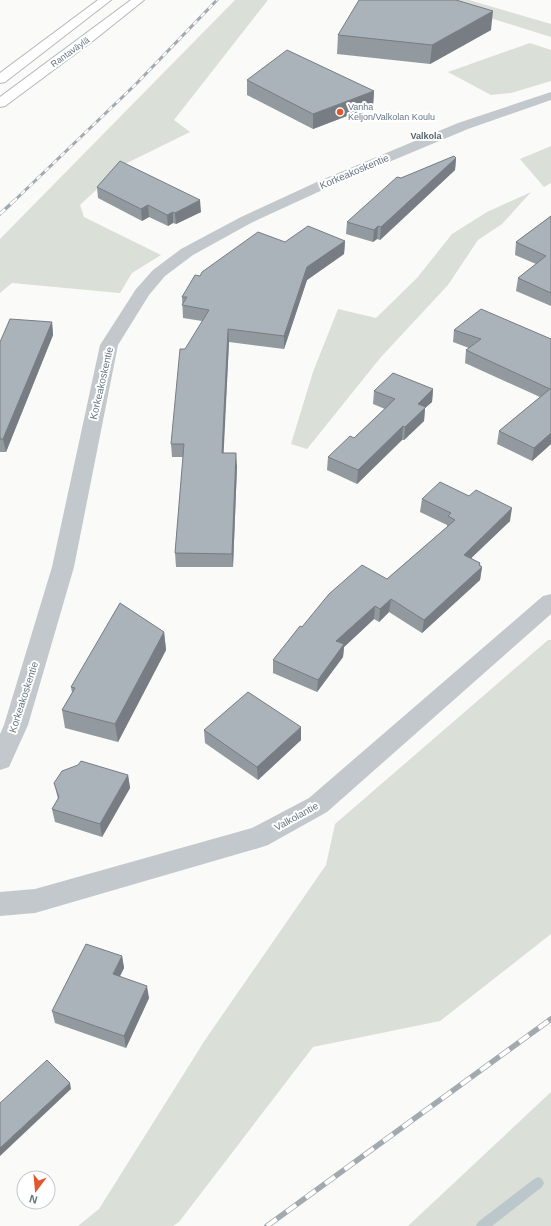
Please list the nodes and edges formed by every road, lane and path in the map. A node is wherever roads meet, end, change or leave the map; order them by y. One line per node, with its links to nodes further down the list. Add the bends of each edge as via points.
1 (105, 0): 5 (highway, Rantaväylä)
2 (138, 0): 4 (highway, Rantaväylä)
3 (147, 0): 4 (highway)
4 (125, 11): 7 (highway, Rantaväylä)
5 (0, 79)
6 (551, 96): 9 (street, Korkeakoskentie, via 463,126 324,184 260,214 187,252 159,273 142,293 109,345 63,567 16,725)
7 (0, 103)
8 (551, 602): 10 (street, Valkolantie, via 318,805 259,837 35,901)
9 (0, 760)
10 (0, 904)

